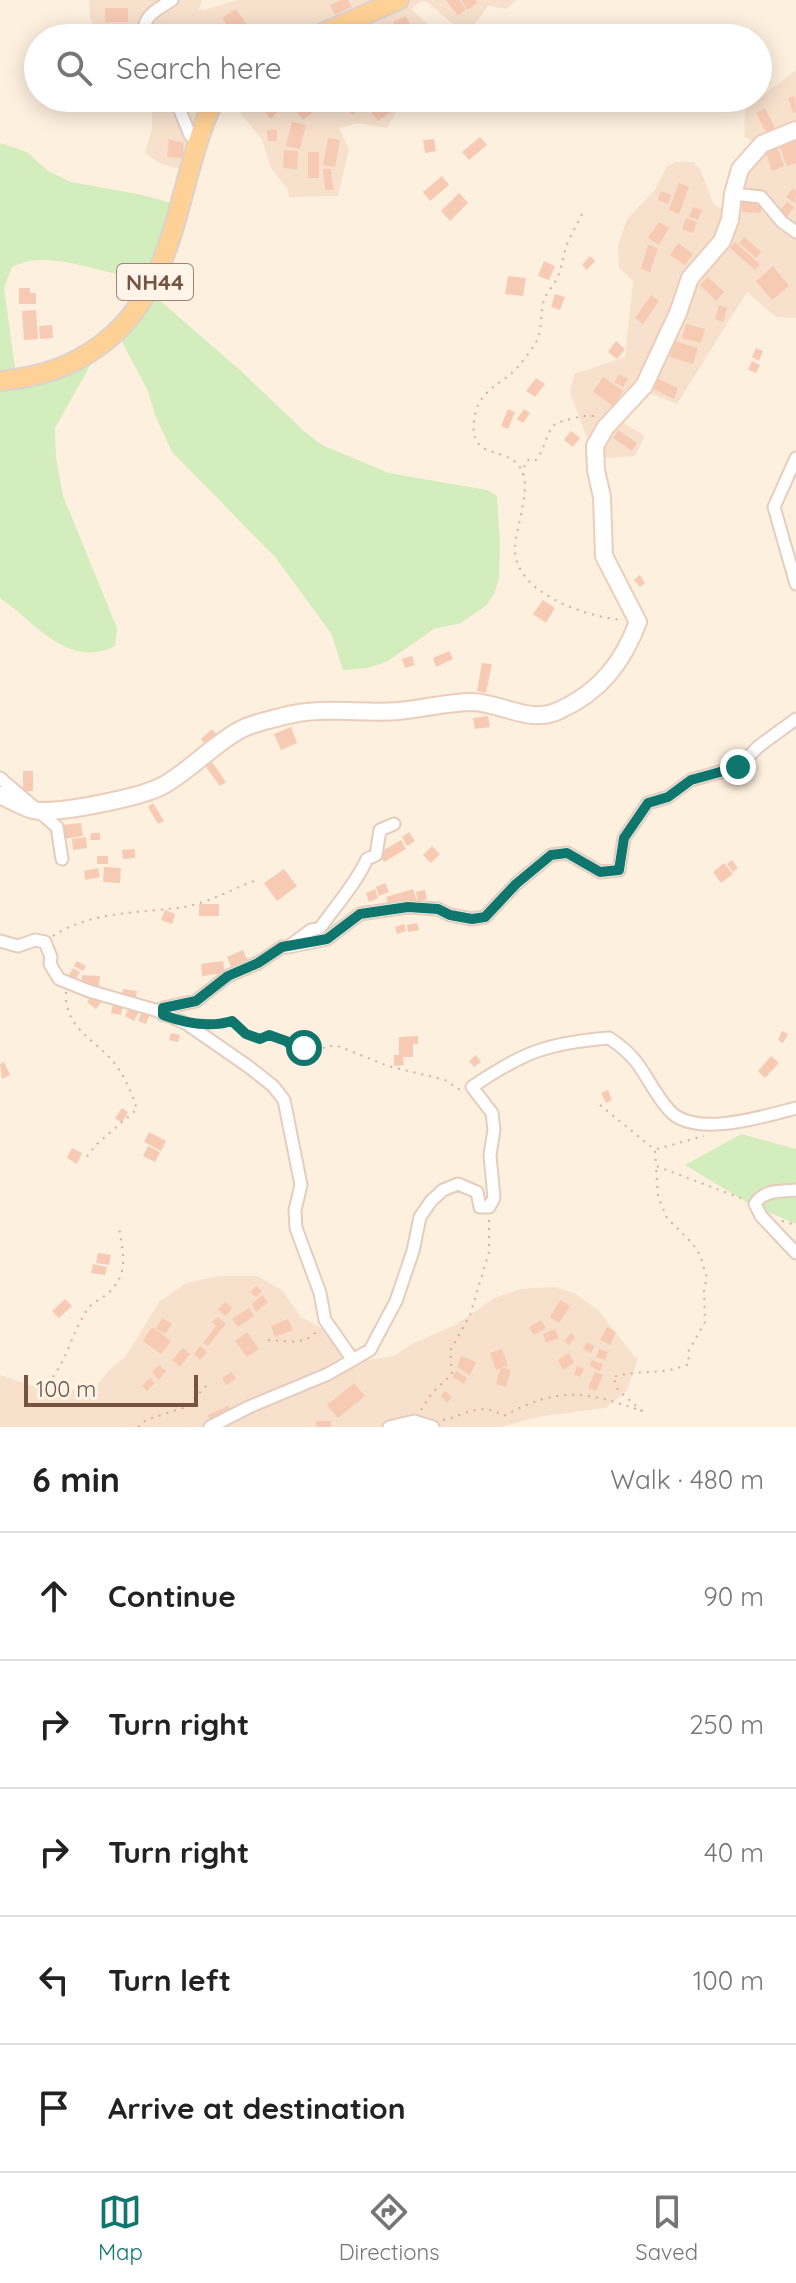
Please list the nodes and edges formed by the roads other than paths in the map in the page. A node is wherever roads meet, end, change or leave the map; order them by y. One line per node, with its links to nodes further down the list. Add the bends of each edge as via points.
1 (172, 0): 3 (street)
2 (399, 0): 4 (main road)
3 (144, 24)
4 (343, 24)
5 (181, 112): 8 (street)
6 (209, 112): 8 (main road, NH44)
7 (796, 130): 9 (main road, via 762,144 740,169)
8 (198, 141): 11 (main road, NH44, via 157,277 129,321 87,355 55,371)
9 (733, 194): 10 (street, via 761,197); 17 (main road, via 722,241 690,278 644,386 595,446 604,556 638,622 606,680 558,712 533,717 474,702 403,711 288,715 240,729 163,786 130,798)
10 (796, 232)
11 (0, 381)
12 (796, 458): 13 (street, via 774,507)
13 (796, 584)
14 (796, 719): 21 (street, via 738,767 691,780 668,797 648,803 624,838 619,870 600,872 567,853 551,855 485,917 408,907 360,914 327,939)
15 (0, 778): 17 (street)
16 (0, 795): 17 (main road)
17 (35, 810): 19 (street, via 57,827)
18 (394, 824): 21 (street, via 380,830 376,855 367,859 320,928)
19 (62, 859)
20 (0, 941): 22 (street, via 18,946 45,942 59,979)
21 (288, 947): 22 (street, via 228,976 196,1001 163,1008)
22 (163, 1015): 26 (street, via 187,1024 249,1067 284,1100 301,1185 296,1228 325,1320)
23 (796, 1108): 26 (street, via 743,1122 697,1124 671,1113 638,1060 609,1038 534,1050 499,1068 472,1087 492,1113 494,1198 489,1207 480,1207 477,1192 458,1184 431,1201 420,1217 396,1301 370,1350)
24 (796, 1190): 25 (street, via 769,1192 755,1204)
25 (796, 1253)
26 (353, 1360): 27 (street)
27 (210, 1427)
28 (389, 1427): 29 (street, via 414,1421)
29 (433, 1427)

